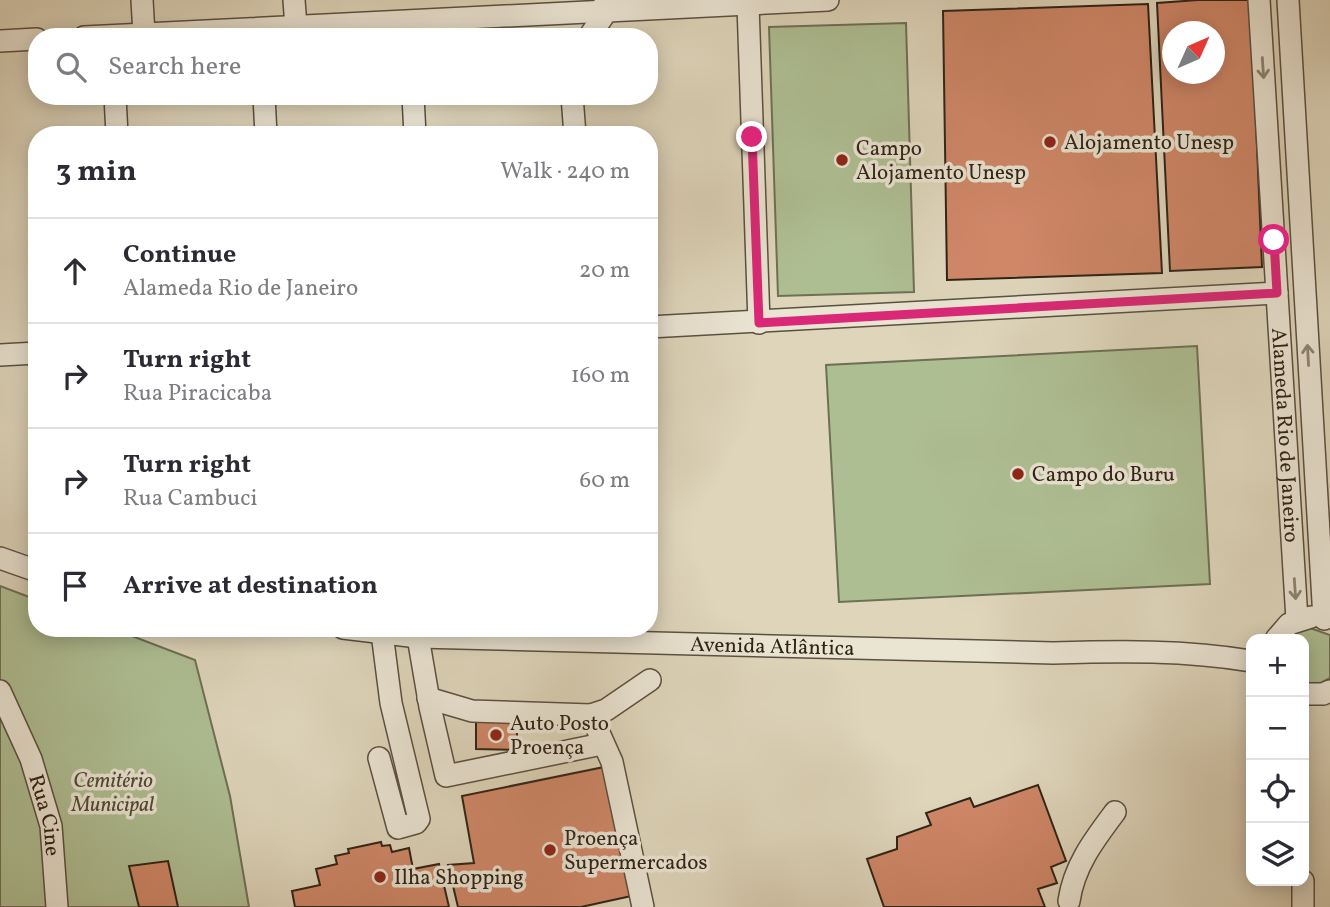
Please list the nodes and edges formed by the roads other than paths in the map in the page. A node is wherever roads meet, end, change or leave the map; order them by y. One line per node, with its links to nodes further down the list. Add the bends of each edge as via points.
1 (142, 0): 10 (street)
2 (294, 0): 9 (street)
3 (828, 0): 6 (street)
4 (1259, 0): 25 (street, Alameda Rio de Janeiro, one-way to 25)
5 (1288, 0): 33 (street, Alameda Rio de Janeiro, one-way to 5)
6 (748, 5): 7 (street); 26 (street)
7 (605, 6): 8 (street); 14 (street)
8 (446, 10): 13 (street)
9 (296, 27): 11 (street); 12 (street)
10 (144, 28)
11 (290, 28)
12 (353, 28)
13 (412, 28)
14 (594, 28)
15 (28, 39): 16 (street)
16 (0, 41)
17 (116, 105): 21 (street)
18 (264, 105): 22 (street)
19 (413, 105): 23 (street)
20 (573, 105): 24 (street)
21 (117, 126)
22 (266, 126)
23 (415, 126)
24 (574, 126)
25 (1277, 293): 26 (street); 32 (street, Alameda Rio de Janeiro, one-way to 32)
26 (759, 323): 27 (street)
27 (658, 327)
28 (28, 353): 29 (street)
29 (0, 355)
30 (0, 558): 31 (street)
31 (28, 569)
32 (1297, 620): 33 (street); 34 (street)
33 (1327, 621)
34 (1282, 634)
35 (383, 637): 47 (street, via 391,703 419,819 416,823 398,828)
36 (418, 637): 38 (street, Avenida Atlântica); 44 (street)
37 (1246, 645): 38 (street, Avenida Atlântica)
38 (1204, 653): 39 (street, Avenida Atlântica)
39 (1246, 660)
40 (650, 680): 45 (street, via 606,710)
41 (0, 691): 51 (street, Rua Cine, via 31,759 51,826)
42 (1330, 691): 43 (street)
43 (1309, 693)
44 (428, 698): 45 (street, via 472,711); 46 (street, via 446,776)
45 (590, 715): 46 (street)
46 (602, 744): 52 (street, via 612,762)
47 (379, 758)
48 (1115, 812): 50 (street, via 1086,850)
49 (1303, 886): 53 (street)
50 (1069, 901)
51 (57, 907)
52 (643, 907)
53 (1303, 907)

